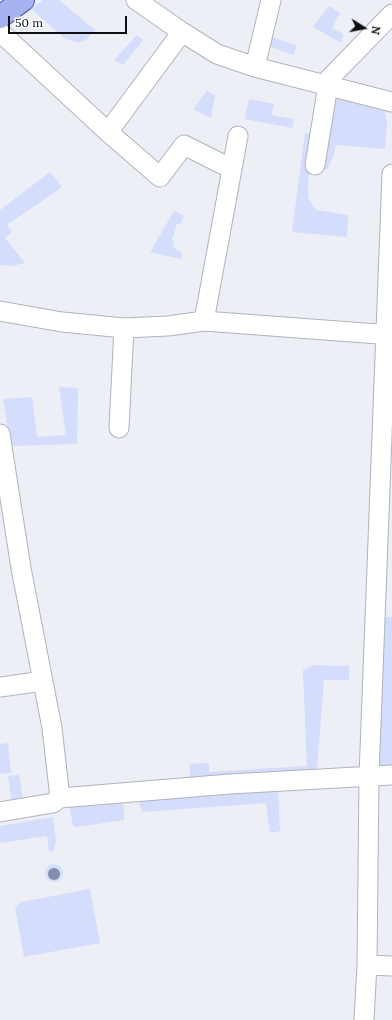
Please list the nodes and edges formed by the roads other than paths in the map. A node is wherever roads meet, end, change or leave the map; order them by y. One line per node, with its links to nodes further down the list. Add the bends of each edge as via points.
1 (23, 0): 5 (main road)
2 (136, 0): 7 (street)
3 (271, 0): 8 (street)
4 (392, 14): 9 (street)
5 (0, 17)
6 (0, 32): 11 (street)
7 (182, 32): 8 (street, via 217,54); 11 (street)
8 (254, 67): 9 (street)
9 (326, 84): 10 (street); 13 (street)
10 (392, 102)
11 (108, 132): 14 (street, via 160,177 184,145)
12 (238, 136): 14 (street)
13 (315, 165)
14 (232, 169): 17 (street)
15 (392, 174): 19 (street)
16 (0, 311): 18 (street, via 62,322)
17 (204, 321): 18 (street); 19 (street)
18 (124, 328): 20 (street)
19 (389, 335): 25 (street)
20 (119, 428)
21 (0, 434): 22 (street, via 21,568)
22 (43, 681): 23 (street); 26 (street, via 52,728)
23 (0, 687)
24 (392, 775): 25 (street)
25 (369, 776): 26 (street); 28 (street)
26 (60, 798): 27 (street, via 53,802)
27 (0, 812)
28 (367, 965): 29 (street); 30 (street)
29 (392, 966)
30 (364, 1020)

